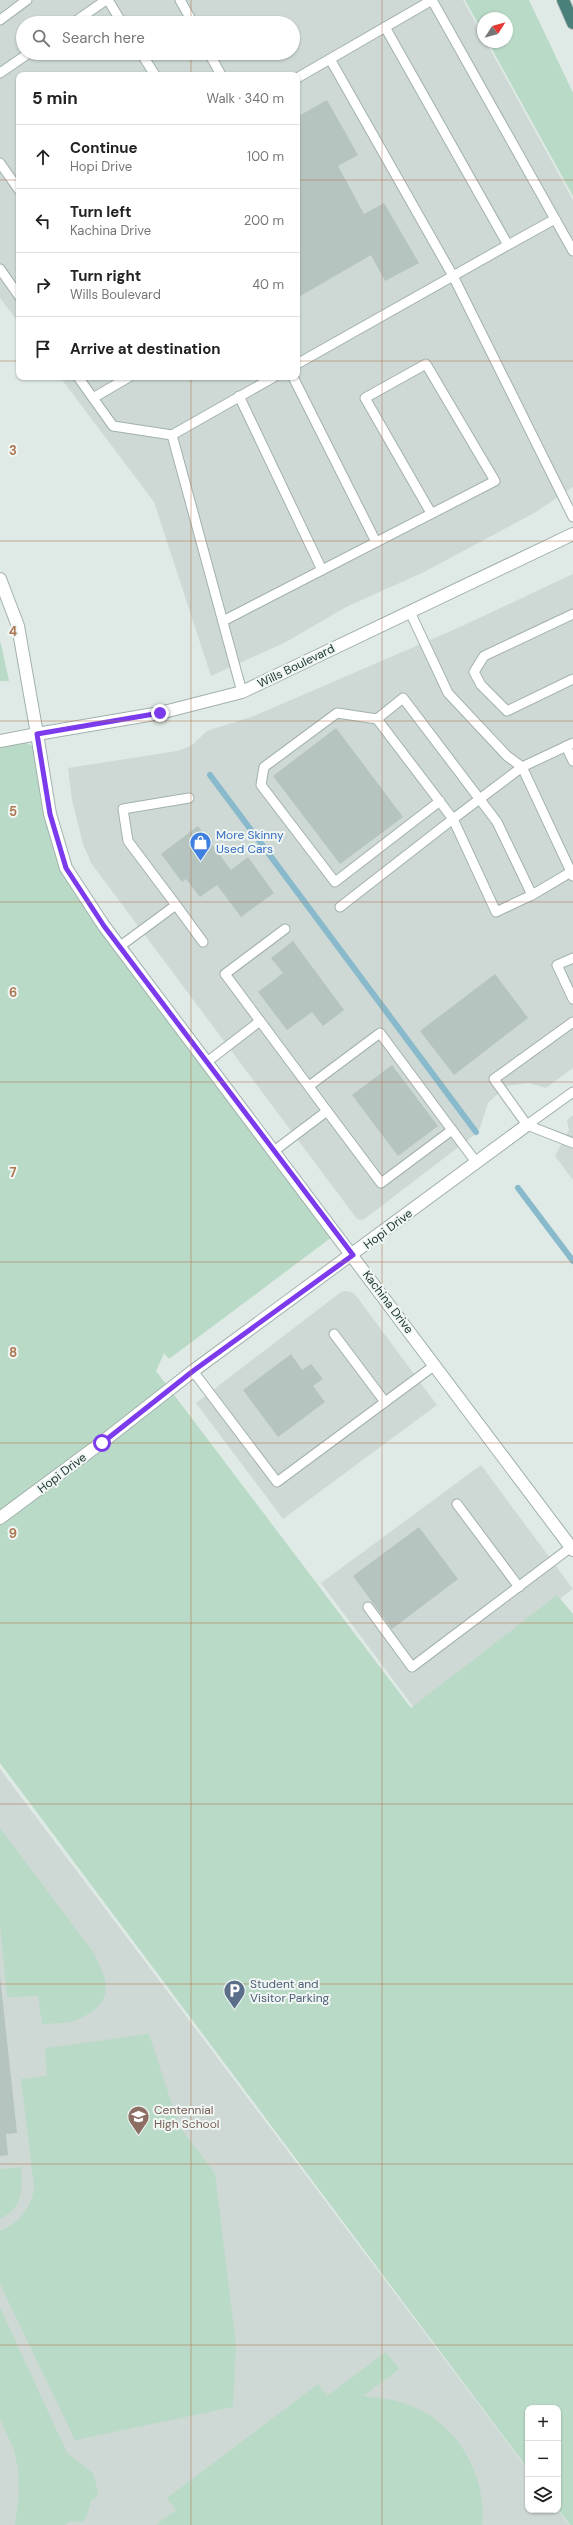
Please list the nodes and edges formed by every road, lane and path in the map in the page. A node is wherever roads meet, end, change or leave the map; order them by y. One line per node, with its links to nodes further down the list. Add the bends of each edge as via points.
1 (28, 0): 9 (lane)
2 (107, 0): 6 (lane); 7 (lane)
3 (180, 0): 8 (lane)
4 (432, 0): 11 (lane); 22 (lane)
5 (562, 0): 10 (highway)
6 (83, 16)
7 (117, 16)
8 (189, 16)
9 (0, 20)
10 (573, 23)
11 (385, 27): 12 (lane); 23 (lane)
12 (330, 59): 19 (lane); 26 (lane)
13 (19, 60): 18 (lane)
14 (145, 60): 16 (lane)
15 (213, 60): 17 (lane)
16 (153, 72)
17 (219, 72)
18 (0, 73)
19 (300, 76)
20 (0, 163): 21 (lane)
21 (16, 186)
22 (555, 219): 23 (lane); 24 (lane)
23 (508, 245): 26 (lane)
24 (573, 251)
25 (0, 269): 27 (lane)
26 (453, 276): 28 (lane); 37 (lane)
27 (16, 292)
28 (300, 362)
29 (80, 380): 34 (lane)
30 (125, 380): 34 (lane)
31 (268, 380): 33 (lane)
32 (295, 380): 39 (lane)
33 (239, 396): 35 (lane); 40 (lane)
34 (93, 398): 35 (lane, via 113,426)
35 (172, 435): 44 (lane)
36 (431, 514): 36 (lane, via 495,481 426,364 365,398); 39 (lane)
37 (573, 517)
38 (573, 534): 42 (street, Wills Boulevard)
39 (376, 542): 40 (lane)
40 (322, 570): 44 (lane)
41 (0, 579): 48 (street, Kachina Drive, via 18,626)
42 (410, 612): 46 (street, Wills Boulevard); 52 (lane, via 448,693 507,756)
43 (573, 614): 45 (lane, via 484,656 474,672 480,685 507,711)
44 (223, 621): 46 (lane)
45 (573, 679)
46 (242, 692): 48 (street, Wills Boulevard, via 160,713)
47 (377, 719): 54 (lane, via 403,698); 55 (lane); 55 (lane, via 337,713 264,767 261,785 334,882)
48 (37, 734): 49 (street, Wills Boulevard); 63 (street, Kachina Drive, via 50,814 66,868)
49 (0, 741)
50 (569, 745): 51 (lane); 52 (lane)
51 (573, 761)
52 (522, 766): 54 (lane); 57 (lane)
53 (189, 798): 59 (lane, via 123,809 128,841)
54 (480, 799): 56 (lane); 58 (lane, via 496,822)
55 (440, 801): 56 (lane)
56 (453, 819): 58 (lane, via 496,912); 60 (lane)
57 (572, 874): 58 (lane)
58 (532, 895)
59 (176, 905): 62 (lane); 63 (lane)
60 (340, 907)
61 (284, 929): 66 (lane, via 225,974)
62 (203, 942)
63 (119, 947): 68 (street, Kachina Drive)
64 (573, 958): 65 (lane, via 557,965)
65 (573, 999)
66 (260, 1022): 68 (lane); 69 (lane)
67 (573, 1022): 72 (lane, via 494,1079)
68 (207, 1062): 75 (street, Kachina Drive)
69 (309, 1086): 71 (lane); 73 (lane, via 380,1033)
70 (573, 1092): 72 (lane)
71 (327, 1111): 73 (lane, via 381,1183); 75 (lane)
72 (526, 1125): 74 (lane); 76 (street, Hopi Drive)
73 (452, 1130): 76 (lane)
74 (573, 1143)
75 (274, 1151): 77 (street, Kachina Drive)
76 (476, 1162): 77 (street, Hopi Drive)
77 (353, 1255): 79 (street, Kachina Drive); 80 (street, Hopi Drive)
78 (334, 1334): 81 (lane)
79 (435, 1365): 81 (lane); 84 (street, Kachina Drive)
80 (193, 1371): 81 (lane, via 276,1482); 83 (street, Hopi Drive, via 102,1443)
81 (385, 1402)
82 (458, 1504): 85 (lane)
83 (0, 1518)
84 (572, 1549): 85 (lane)
85 (519, 1587): 86 (lane, via 412,1667)
86 (368, 1607)

